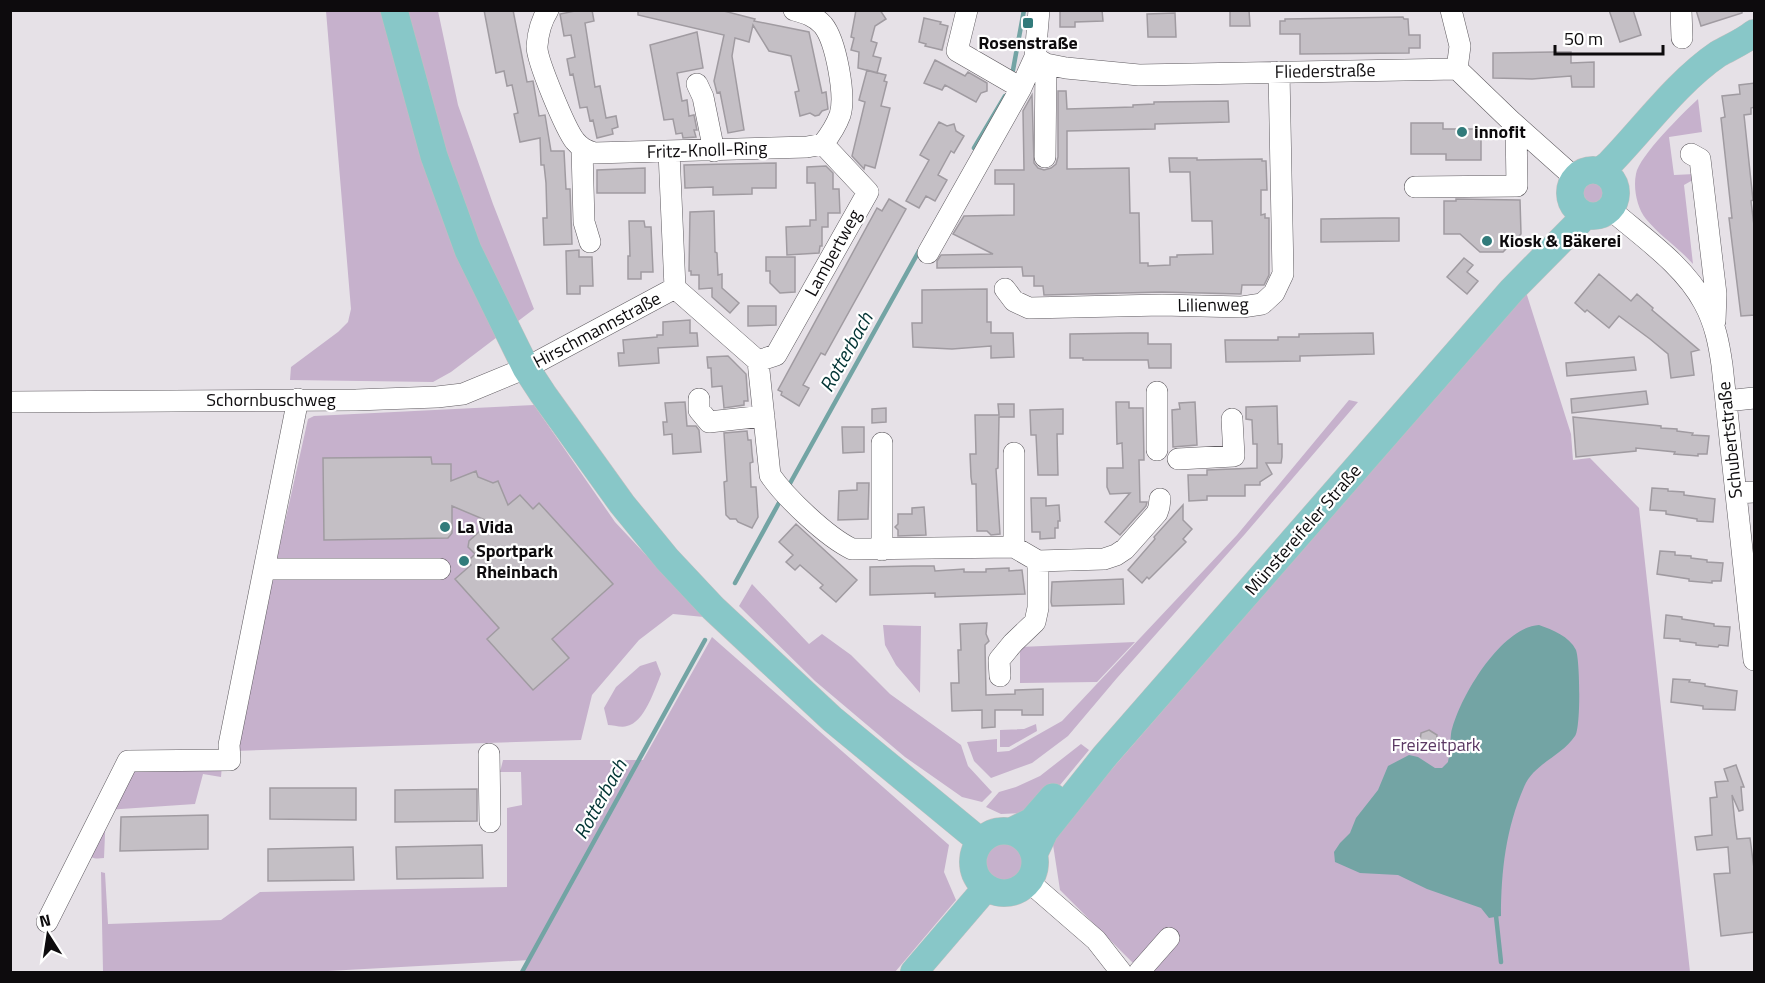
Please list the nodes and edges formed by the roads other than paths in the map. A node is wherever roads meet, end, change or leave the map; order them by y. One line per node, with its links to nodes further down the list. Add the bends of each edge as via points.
1 (394, 10): 32 (main road, via 441,177 468,250)
2 (548, 10): 18 (street, via 536,48 573,138)
3 (794, 10): 8 (street)
4 (967, 10): 15 (street, via 957,51)
5 (1040, 10): 11 (street)
6 (1451, 10): 12 (street, via 1460,46)
7 (1681, 10): 9 (street)
8 (827, 18): 17 (street, via 842,101 834,129)
9 (1682, 38)
10 (1748, 38): 23 (main road, via 1659,127)
11 (1040, 60): 13 (street, Fliederstraße, via 1101,73 1139,75); 15 (street); 22 (street)
12 (1457, 69): 13 (street, Fliederstraße); 16 (street)
13 (1279, 72): 29 (street, Lilienweg, via 1283,274 1274,293 1262,304 1029,308 1014,301)
14 (696, 84): 19 (street, via 703,97)
15 (1021, 88): 27 (street)
16 (1516, 126): 23 (street); 24 (street, via 1517,186)
17 (823, 144): 19 (street, Fritz-Knoll-Ring); 31 (street, Lambertweg, via 868,192 776,355)
18 (582, 149): 20 (street, Fritz-Knoll-Ring, via 594,153); 26 (street, via 584,222)
19 (714, 151): 20 (street, Fritz-Knoll-Ring)
20 (669, 152): 28 (street, Hirschmannstraße)
21 (1691, 154): 30 (street, Schubertstraße, via 1700,159 1716,294)
22 (1045, 157)
23 (1596, 177): 25 (main road, via 1616,195); 25 (main road, via 1570,186 1569,196)
24 (1415, 187)
25 (1589, 210): 30 (street, Schubertstraße, via 1678,268 1704,303); 57 (main road, Münstereifeler Straße, via 1413,389 1032,821); 59 (main road, Münstereifeler Straße, via 1512,290 1104,757 1045,831)
26 (590, 242)
27 (928, 253)
28 (675, 288): 31 (street); 32 (street, Hirschmannstraße)
29 (1005, 289)
30 (1715, 328): 37 (street, Schubertstraße)
31 (758, 361): 39 (street)
32 (526, 368): 35 (street, Schornbuschweg, via 463,394); 58 (main road, via 622,504 713,608 832,719)
33 (1157, 392): 42 (street)
34 (1755, 398): 37 (street)
35 (298, 399): 38 (street, Schornbuschweg); 50 (street)
36 (699, 399): 39 (street, via 699,410 709,422)
37 (1726, 401): 45 (street, Schubertstraße)
38 (10, 402)
39 (764, 417): 48 (street, via 770,475 779,489 839,543 852,549)
40 (1232, 419): 44 (street, via 1234,456)
41 (882, 443): 48 (street)
42 (1157, 450)
43 (1014, 453): 47 (street)
44 (1178, 459)
45 (1745, 493): 52 (street, Schubertstraße)
46 (1160, 499): 49 (street, via 1157,513 1116,555 1104,559)
47 (1014, 547): 48 (street); 49 (street)
48 (882, 550)
49 (1038, 561): 54 (street, via 1035,622 999,660)
50 (265, 569): 51 (street); 62 (street, via 229,745 230,760 128,761)
51 (440, 569)
52 (1750, 576): 53 (street, Schubertstraße)
53 (1754, 657)
54 (1000, 676)
55 (489, 754): 56 (street)
56 (490, 822)
57 (1012, 831): 58 (main road, via 1000,830); 59 (main road, via 1030,844)
58 (980, 841): 61 (main road, via 973,853 972,867)
59 (1034, 854): 60 (main road)
60 (1028, 881): 61 (main road, via 1011,892); 65 (street, via 1096,940)
61 (986, 888): 64 (main road)
62 (47, 922)
63 (1169, 938): 66 (street)
64 (914, 972)
65 (1120, 972)
66 (1139, 972)

